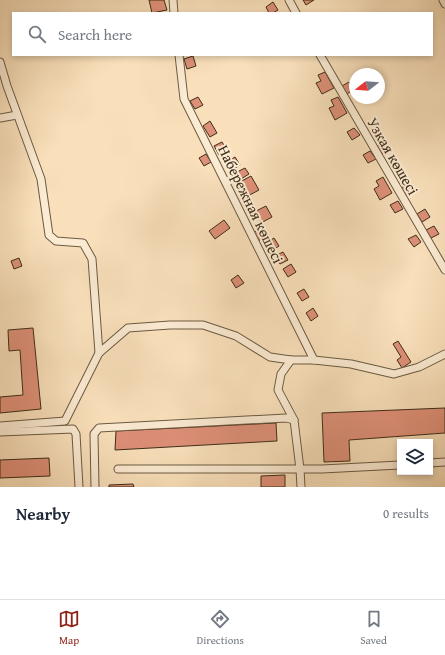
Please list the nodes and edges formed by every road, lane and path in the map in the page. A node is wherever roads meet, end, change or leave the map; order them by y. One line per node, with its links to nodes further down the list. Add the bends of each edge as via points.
1 (173, 0): 5 (street)
2 (289, 0): 6 (street)
3 (443, 0): 4 (street)
4 (445, 4)
5 (174, 12)
6 (295, 12)
7 (179, 56): 16 (street, Набережная көшесі, via 184,99)
8 (321, 56): 12 (street, Узкая көшесі)
9 (0, 62): 10 (street)
10 (17, 115): 11 (street); 13 (street, via 41,179 49,235 56,241 83,243 92,259)
11 (0, 118)
12 (445, 270)
13 (99, 353): 15 (street, via 128,328 203,325 236,336 270,357); 18 (street, via 65,421)
14 (445, 354): 16 (street, via 419,367 394,374 351,364)
15 (290, 360): 16 (street); 17 (street, via 281,374 278,390)
16 (314, 360)
17 (294, 420): 24 (street); 26 (street, via 286,418 98,428 94,434)
18 (0, 426)
19 (0, 432): 25 (street, via 72,428 76,434)
20 (445, 462): 21 (street)
21 (433, 463)
22 (397, 465): 24 (street)
23 (118, 469): 24 (street)
24 (300, 469): 27 (street)
25 (78, 487)
26 (95, 487)
27 (301, 487)

